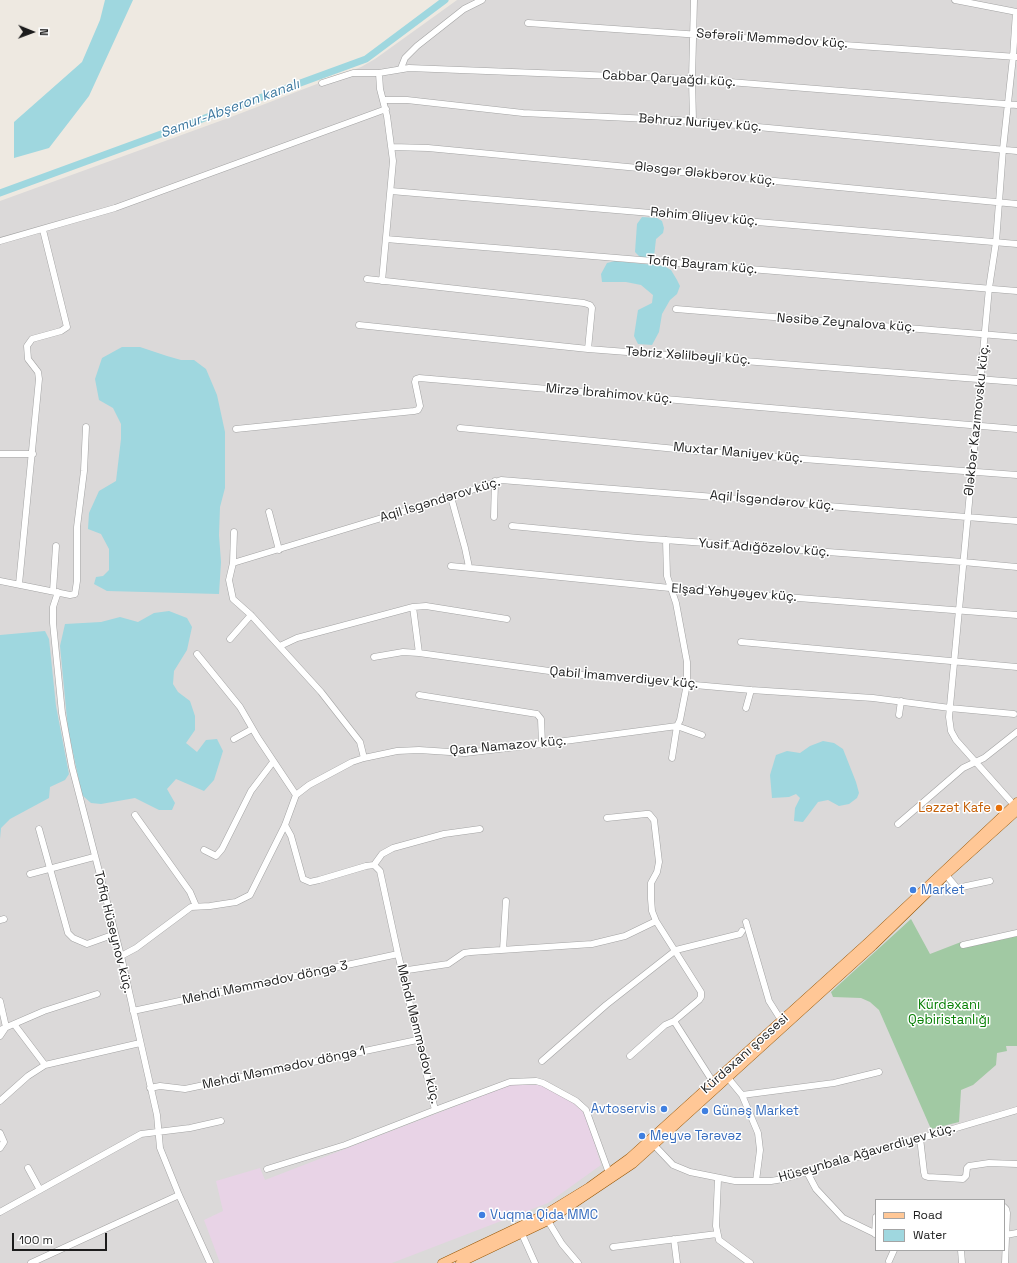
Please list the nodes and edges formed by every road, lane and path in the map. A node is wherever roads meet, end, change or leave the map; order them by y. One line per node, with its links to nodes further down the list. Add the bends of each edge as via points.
1 (482, 0): 8 (street, via 464,9 417,46 405,58)
2 (694, 0): 6 (street)
3 (955, 0): 4 (street)
4 (1017, 12): 7 (street, Ələkbər Kazımovsku küç.)
5 (528, 23): 6 (street, Səfərəli Məmmədov küç.)
6 (694, 34): 7 (street, Səfərəli Məmmədov küç.); 10 (street)
7 (1015, 57): 13 (street, Ələkbər Kazımovsku küç.)
8 (401, 68): 9 (street, Cabbar Qaryağdı küç.); 10 (street, Cabbar Qaryağdı küç.)
9 (379, 73): 11 (street, Cabbar Qaryağdı küç., via 353,73); 12 (street)
10 (692, 79): 13 (street, Cabbar Qaryağdı küç.); 16 (street)
11 (322, 83)
12 (382, 100): 15 (street); 16 (street, Bəhruz Nuriyev küç., via 407,100 523,113)
13 (1008, 104): 14 (street, Cabbar Qaryağdı küç.); 18 (street, Ələkbər Kazımovsku küç.)
14 (1017, 105)
15 (386, 109): 17 (street); 23 (street, via 123,205)
16 (693, 120): 18 (street, Bəhruz Nuriyev küç.)
17 (392, 147): 20 (street); 21 (street, Ələsgər Ələkbərov küç., via 625,166)
18 (1003, 149): 19 (street, Bəhruz Nuriyev küç.); 21 (street, Ələkbər Kazımovsku küç.)
19 (1017, 151)
20 (391, 190): 24 (street); 26 (street, Rəhim Əliyev küç.)
21 (998, 203): 22 (street, Ələsgər Ələkbərov küç.); 26 (street, Ələkbər Kazımovsku küç.)
22 (1017, 204)
23 (43, 230): 25 (street); 45 (street, via 67,327 62,331 32,338 27,346 28,359 38,372 39,379)
24 (386, 239): 29 (street); 30 (street, Tofiq Bayram küç.)
25 (0, 241)
26 (996, 242): 27 (street, Rəhim Əliyev küç.); 30 (street, Ələkbər Kazımovsku küç.)
27 (1017, 244)
28 (367, 279): 29 (street)
29 (382, 281): 36 (street, via 584,302 592,308)
30 (989, 288): 31 (street, Tofiq Bayram küç.); 34 (street, Ələkbər Kazımovsku küç.)
31 (1017, 291)
32 (676, 309): 34 (street, Nəsibə Zeynalova küç.)
33 (359, 325): 36 (street, Təbriz Xəlilbəyli küç.)
34 (986, 334): 35 (street, Nəsibə Zeynalova küç.); 37 (street, Ələkbər Kazımovsku küç.)
35 (1017, 337)
36 (588, 349): 37 (street, Təbriz Xəlilbəyli küç.)
37 (982, 378): 38 (street, Təbriz Xəlilbəyli küç.); 39 (street, Ələkbər Kazımovsku küç.)
38 (1017, 382)
39 (977, 424): 42 (street, Mirzə İbrahimov küç.); 43 (street, Mirzə İbrahimov küç., via 419,378 416,379 420,406 418,410); 46 (street, Ələkbər Kazımovsku küç.)
40 (86, 427): 67 (street, via 77,527 76,590 75,594 70,595)
41 (460, 428): 46 (street, Muxtar Maniyev küç., via 697,451)
42 (1017, 428)
43 (236, 429)
44 (0, 454): 45 (street)
45 (33, 454): 65 (street)
46 (972, 471): 47 (street, Muxtar Maniyev küç.); 51 (street, Ələkbər Kazımovsku küç.)
47 (1017, 475)
48 (495, 481): 49 (street, Aqil İsgəndərov küç.); 51 (street, Aqil İsgəndərov küç.); 52 (street)
49 (451, 497): 58 (street, Aqil İsgəndərov küç.); 62 (street)
50 (269, 512): 58 (street)
51 (968, 516): 53 (street, Aqil İsgəndərov küç.); 59 (street, Ələkbər Kazımovsku küç.)
52 (494, 517)
53 (1017, 521)
54 (512, 526): 56 (street, Yusif Adığözəlov küç.)
55 (234, 532): 60 (street)
56 (666, 540): 59 (street, Yusif Adığözəlov küç.); 66 (street)
57 (56, 546): 67 (street, Tofiq Hüseynov küç.)
58 (279, 550): 60 (street, Aqil İsgəndərov küç.)
59 (963, 562): 63 (street, Yusif Adığözəlov küç.); 69 (street, Ələkbər Kazımovsku küç.)
60 (233, 563): 70 (street, via 229,580 232,595)
61 (452, 566): 62 (street, Elşad Yəhyəyev küç.)
62 (468, 567): 66 (street, Elşad Yəhyəyev küç.)
63 (1017, 567)
64 (0, 581): 65 (street)
65 (19, 584): 67 (street)
66 (670, 588): 69 (street, Elşad Yəhyəyev küç.); 81 (street, via 676,603 686,653)
67 (55, 592): 108 (street, Tofiq Hüseynov küç., via 53,623 62,713 72,768)
68 (413, 607): 72 (street, via 426,606); 75 (street, via 297,638); 76 (street)
69 (960, 609): 71 (street, Elşad Yəhyəyev küç.); 79 (street, Ələkbər Kazımovsku küç.)
70 (251, 615): 73 (street); 75 (street)
71 (1017, 615)
72 (507, 619)
73 (230, 639)
74 (741, 642): 79 (street)
75 (280, 646): 95 (street, via 353,732 363,748)
76 (419, 653): 78 (street, Qabil İmamverdiyev küç., via 403,652); 81 (street, Qabil İmamverdiyev küç., via 571,674)
77 (197, 654): 90 (street, via 240,707)
78 (374, 657)
79 (954, 661): 80 (street); 86 (street, Ələkbər Kazımovsku küç.)
80 (1017, 667)
81 (687, 684): 82 (street, Qabil İmamverdiyev küç.); 89 (street)
82 (751, 690): 84 (street, Qabil İmamverdiyev küç.); 85 (street)
83 (419, 695): 94 (street, via 537,714 541,719)
84 (901, 701): 86 (street, Qabil İmamverdiyev küç.); 88 (street)
85 (746, 708)
86 (950, 708): 87 (street, Qabil İmamverdiyev küç.); 98 (street, Ələkbər Kazımovsku küç., via 953,735)
87 (1014, 714)
88 (899, 715)
89 (677, 726): 92 (street); 94 (street, Qara Namazov küç.); 96 (street)
90 (252, 729): 93 (street); 97 (street)
91 (1017, 732): 98 (street)
92 (702, 735)
93 (234, 739)
94 (542, 744): 95 (street, Qara Namazov küç., via 465,752 397,751)
95 (364, 758): 99 (street, Qara Namazov küç., via 328,773)
96 (672, 758)
97 (273, 762): 99 (street); 107 (street, via 251,791 222,849 216,856)
98 (974, 763): 100 (street, Ələkbər Kazımovsku küç.); 103 (street, via 963,768)
99 (296, 795): 104 (street)
100 (1016, 806): 112 (main road, Kürdəxanı şossesi); 121 (main road, Kürdəxanı şossesi)
101 (135, 815): 115 (street, via 190,892)
102 (607, 818): 116 (street, via 649,814 654,820 659,868 651,883 651,899)
103 (898, 824)
104 (285, 825): 109 (street, via 291,836 303,879 310,882); 115 (street, via 250,895 236,902)
105 (39, 829): 110 (street)
106 (480, 829): 109 (street, via 429,838 393,848 382,854)
107 (204, 850)
108 (94, 857): 110 (street); 120 (street, Tofiq Hüseynov küç.)
109 (374, 865): 125 (street, Mehdi Məmmədov küç., via 380,871)
110 (49, 868): 111 (street); 120 (street, via 70,936 91,944)
111 (30, 874)
112 (946, 875): 113 (street, via 957,888); 121 (main road, Kürdəxanı şossesi)
113 (990, 881)
114 (506, 901): 123 (street)
115 (196, 906): 126 (street, via 186,910 136,948)
116 (656, 920): 123 (street, via 625,936 592,944); 124 (street)
117 (746, 922): 131 (street, via 769,1000)
118 (742, 932): 124 (street)
119 (1017, 933): 122 (street)
120 (115, 934): 126 (street, Tofiq Hüseynov küç.)
121 (871, 943): 131 (main road, Kürdəxanı şossesi); 142 (main road, Kürdəxanı şossesi)
122 (963, 945)
123 (503, 950): 127 (street, via 464,953 448,964)
124 (676, 950): 132 (street, via 701,996); 139 (street, via 606,1005)
125 (398, 954): 127 (street, Mehdi Məmmədov küç.); 130 (street, Mehdi Məmmədov döngə 3)
126 (121, 956): 130 (street, Tofiq Hüseynov küç.)
127 (402, 971): 136 (street, Mehdi Məmmədov küç.)
128 (97, 994): 133 (street, via 44,1011)
129 (0, 1001): 134 (street)
130 (133, 1011): 137 (street, Tofiq Hüseynov küç.)
131 (781, 1020): 143 (main road, Kürdəxanı şossesi)
132 (674, 1021): 138 (street, via 665,1025); 143 (street)
133 (14, 1024): 134 (street); 140 (street)
134 (3, 1028): 135 (street)
135 (0, 1036)
136 (417, 1040): 144 (street, Mehdi Məmmədov döngə 1, via 186,1089 160,1086); 147 (street, Mehdi Məmmədov küç.)
137 (140, 1043): 140 (street); 144 (street, Tofiq Hüseynov küç.)
138 (630, 1056)
139 (542, 1061)
140 (45, 1065): 146 (street, via 28,1076)
141 (879, 1072): 145 (street, via 834,1083)
142 (728, 1078): 145 (street); 153 (main road, Kürdəxanı şossesi)
143 (713, 1082): 153 (main road, Kürdəxanı şossesi)
144 (150, 1088): 150 (street, Tofiq Hüseynov küç.)
145 (742, 1095): 161 (street, via 758,1133 760,1150)
146 (0, 1101)
147 (435, 1110): 157 (street, via 345,1145); 159 (street, Mehdi Məmmədov küç., via 510,1082 543,1083 576,1101 586,1110)
148 (1017, 1110): 152 (street, Hüseynbala Ağaverdiyev küç.)
149 (221, 1121): 150 (street)
150 (159, 1132): 162 (street, via 141,1134); 163 (street, Tofiq Hüseynov küç., via 160,1148)
151 (0, 1134): 154 (street, via 4,1142)
152 (920, 1138): 155 (street, via 924,1172 928,1177 963,1179 969,1166 989,1163); 158 (street, Hüseynbala Ağaverdiyev küç.)
153 (652, 1143): 159 (main road, Kürdəxanı şossesi); 160 (street, Hüseynbala Ağaverdiyev küç., via 668,1161 680,1168); 166 (main road, Kürdəxanı şossesi, via 612,1179)
154 (0, 1148)
155 (1017, 1164)
156 (28, 1168): 162 (street)
157 (267, 1169)
158 (807, 1172): 161 (street, Hüseynbala Ağaverdiyev küç., via 783,1179); 169 (street, via 816,1189 840,1215 850,1223)
159 (609, 1173): 179 (main road, Kürdəxanı şossesi, via 540,1216)
160 (718, 1179): 161 (street, Hüseynbala Ağaverdiyev küç.); 168 (street)
161 (756, 1181)
162 (40, 1190): 165 (street)
163 (179, 1195): 177 (street); 178 (street, Tofiq Hüseynov küç.)
164 (1005, 1208): 171 (street)
165 (0, 1212)
166 (548, 1221): 167 (main road, Kürdəxanı şossesi); 182 (street)
167 (522, 1234): 180 (main road, Kürdəxanı şossesi); 181 (street)
168 (717, 1234): 172 (street); 184 (street, via 725,1246)
169 (875, 1234)
170 (1017, 1234): 171 (street)
171 (1006, 1235): 186 (street)
172 (674, 1239): 173 (street); 183 (street)
173 (613, 1247)
174 (894, 1251): 176 (street)
175 (961, 1251): 185 (street)
176 (889, 1261)
177 (31, 1263)
178 (210, 1263)
179 (442, 1263)
180 (460, 1263)
181 (535, 1263)
182 (578, 1263)
183 (677, 1263)
184 (750, 1263)
185 (962, 1263)
186 (1005, 1263)

